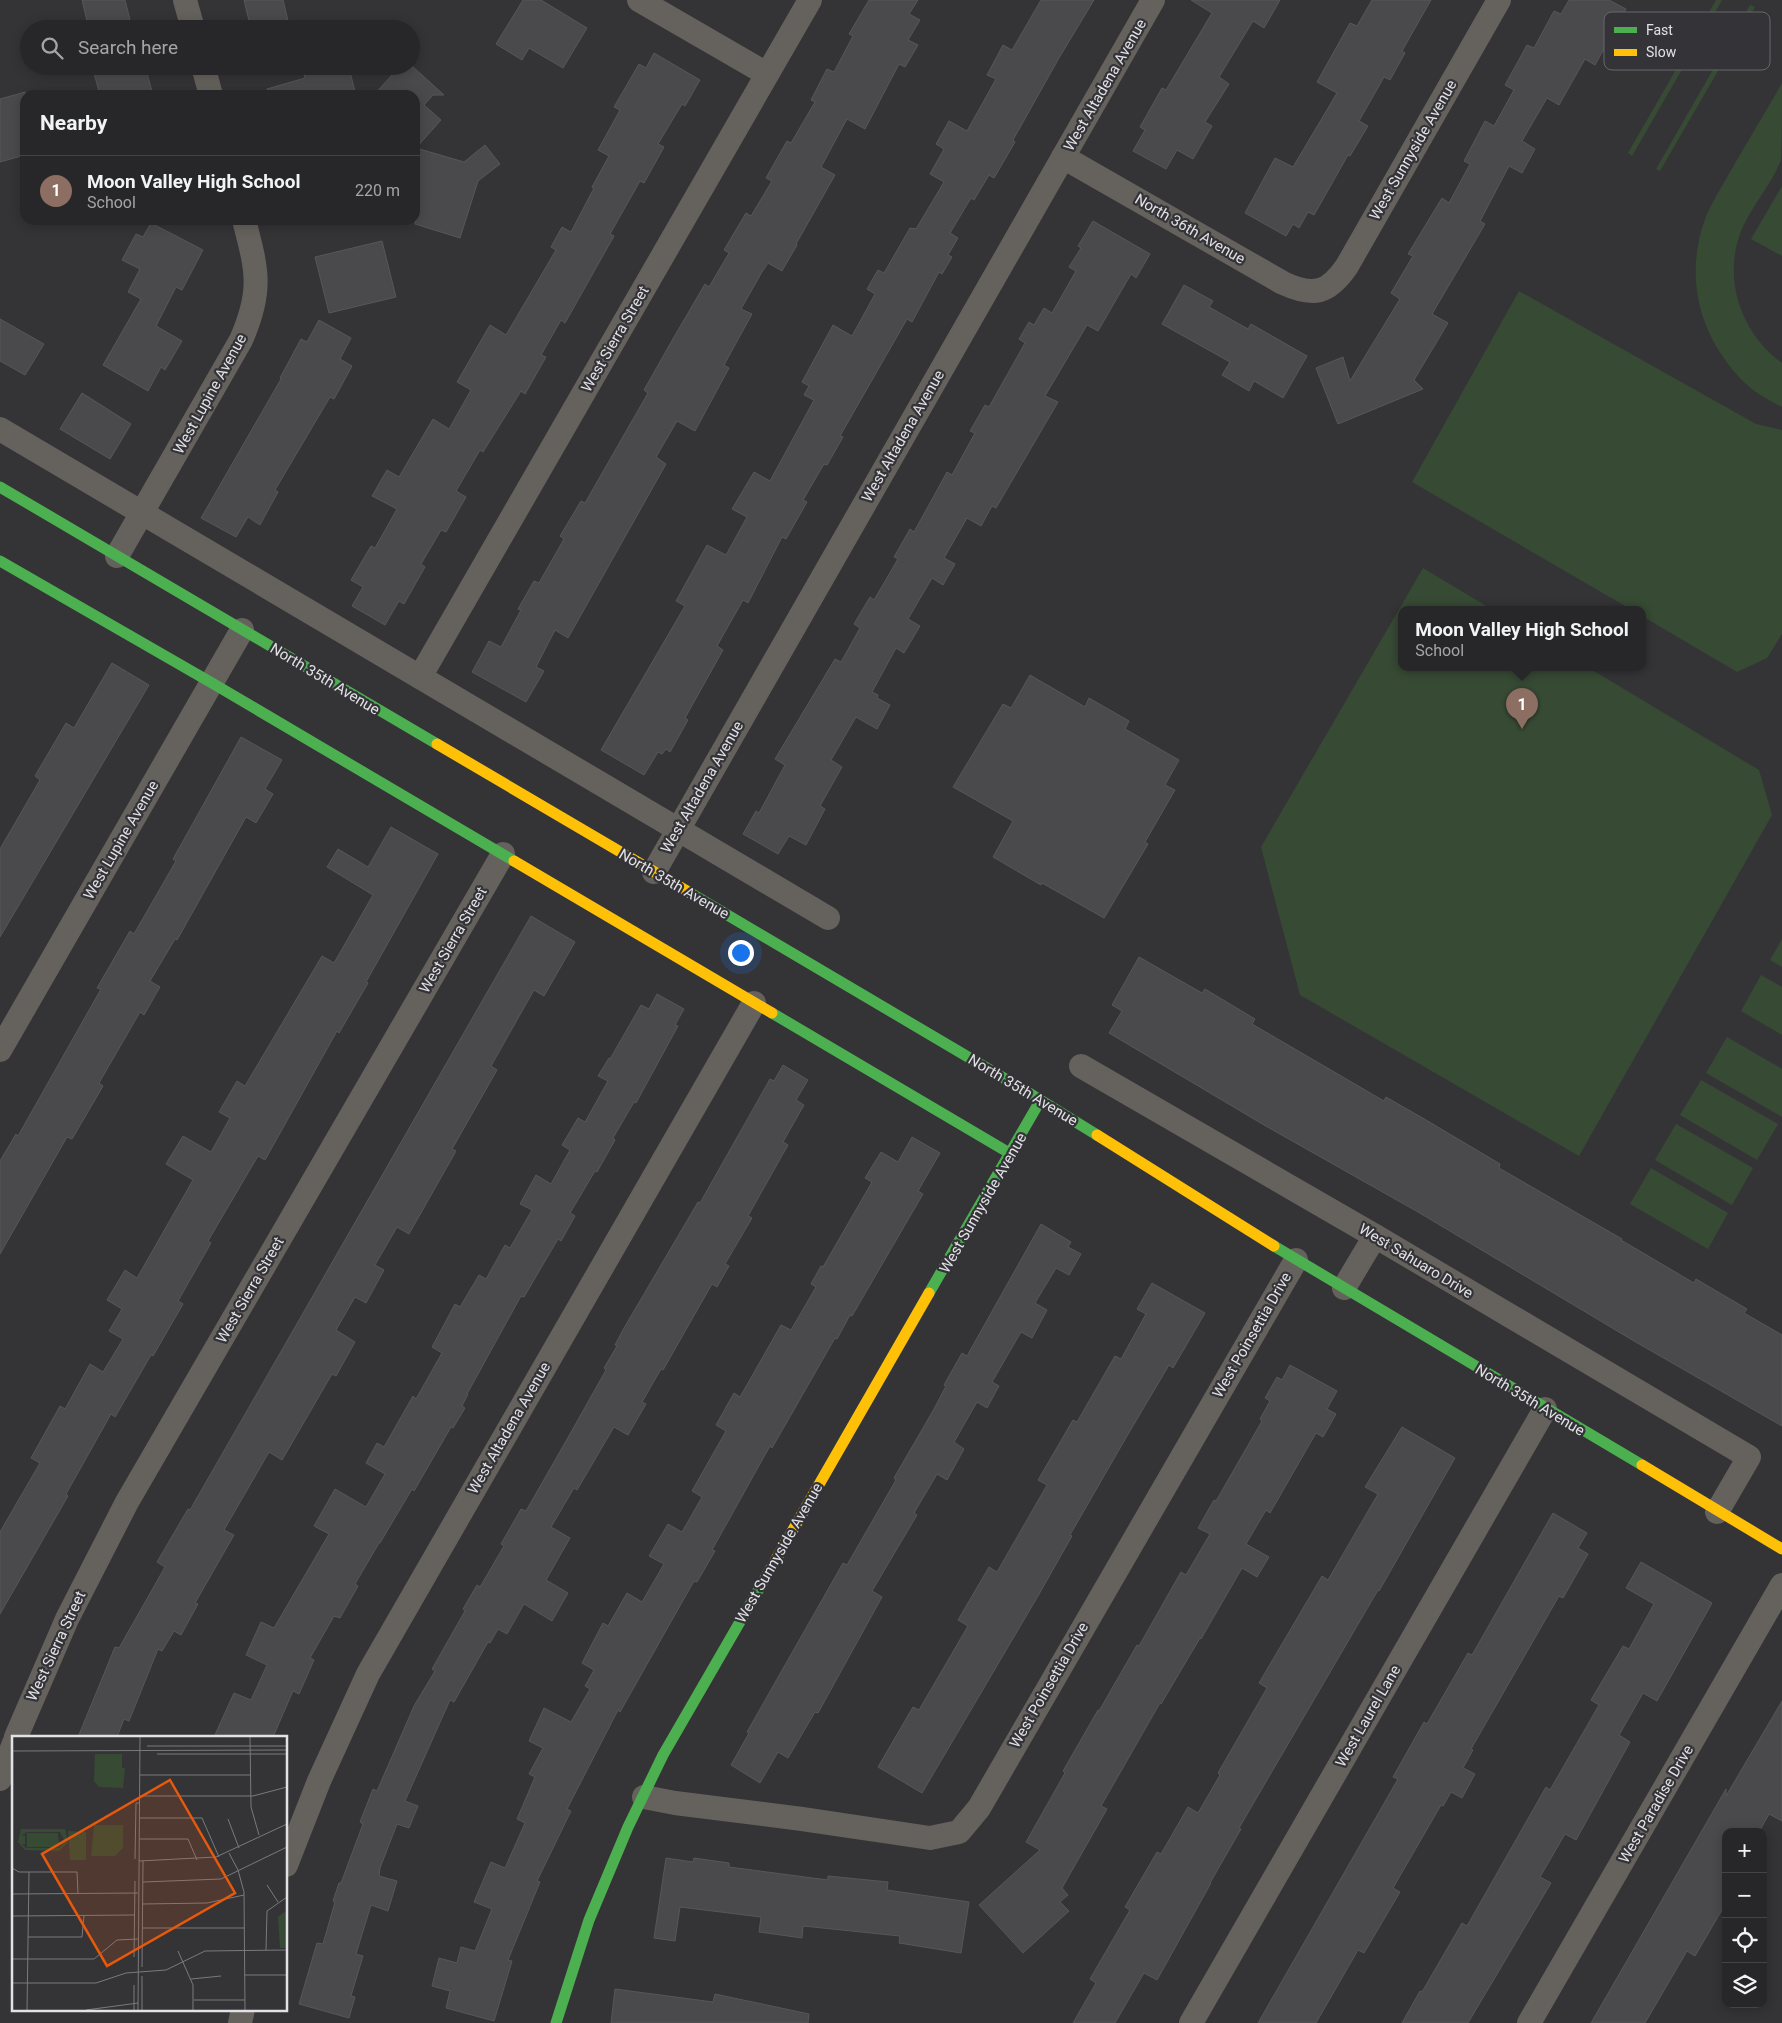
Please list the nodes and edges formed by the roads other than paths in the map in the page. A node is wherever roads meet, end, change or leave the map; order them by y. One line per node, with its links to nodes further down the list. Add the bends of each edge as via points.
1 (185, 0): 6 (street)
2 (639, 0): 7 (street)
3 (810, 0): 7 (street, West Sierra Street)
4 (1153, 0): 10 (street, West Altadena Avenue)
5 (1499, 0): 12 (street, West Sunnyside Avenue, via 1347,266 1331,285)
6 (191, 20)
7 (767, 74): 19 (street, West Sierra Street)
8 (205, 75): 9 (street)
9 (210, 90)
10 (1063, 157): 12 (street, North 36th Avenue, via 1283,283 1307,292); 21 (street, West Altadena Avenue)
11 (245, 225): 15 (street, West Lupine Avenue, via 256,273 256,296 250,319)
12 (1319, 292)
13 (0, 429): 15 (street)
14 (0, 487): 16 (street, North 35th Avenue)
15 (142, 514): 16 (street, West Lupine Avenue); 19 (street)
16 (117, 556): 18 (street, North 35th Avenue)
17 (0, 561): 20 (street)
18 (242, 630): 20 (street, West Lupine Avenue); 23 (street, North 35th Avenue)
19 (420, 677): 21 (street)
20 (212, 683): 22 (street); 26 (street, West Lupine Avenue)
21 (678, 829): 23 (street, West Altadena Avenue); 24 (street)
22 (503, 854): 25 (street); 37 (street, West Sierra Street, via 127,1502 67,1619)
23 (654, 872): 28 (street, North 35th Avenue)
24 (828, 918)
25 (754, 1002): 29 (street); 41 (street, West Altadena Avenue, via 368,1674 319,1781)
26 (0, 1050)
27 (1081, 1066): 30 (street, West Sahuaro Drive)
28 (1040, 1101): 29 (street, West Sunnyside Avenue); 31 (street, North 35th Avenue)
29 (1011, 1154): 40 (street, West Sunnyside Avenue, via 663,1755)
30 (1375, 1236): 32 (street); 34 (street, West Sahuaro Drive, via 1749,1457)
31 (1296, 1260): 32 (street, North 35th Avenue); 40 (street, West Poinsettia Drive, via 979,1808 959,1832 930,1838)
32 (1344, 1288): 33 (street, North 35th Avenue)
33 (1545, 1409): 34 (street, North 35th Avenue); 45 (street, West Laurel Lane)
34 (1717, 1512): 35 (street, North 35th Avenue)
35 (1782, 1549)
36 (1782, 1584): 46 (street, West Paradise Drive)
37 (16, 1736)
38 (12, 1748): 39 (street)
39 (0, 1779)
40 (644, 1797): 44 (street, West Sunnyside Avenue, via 589,1920)
41 (288, 1860)
42 (243, 2010): 43 (street)
43 (240, 2023)
44 (556, 2023)
45 (1191, 2023)
46 (1530, 2023)

